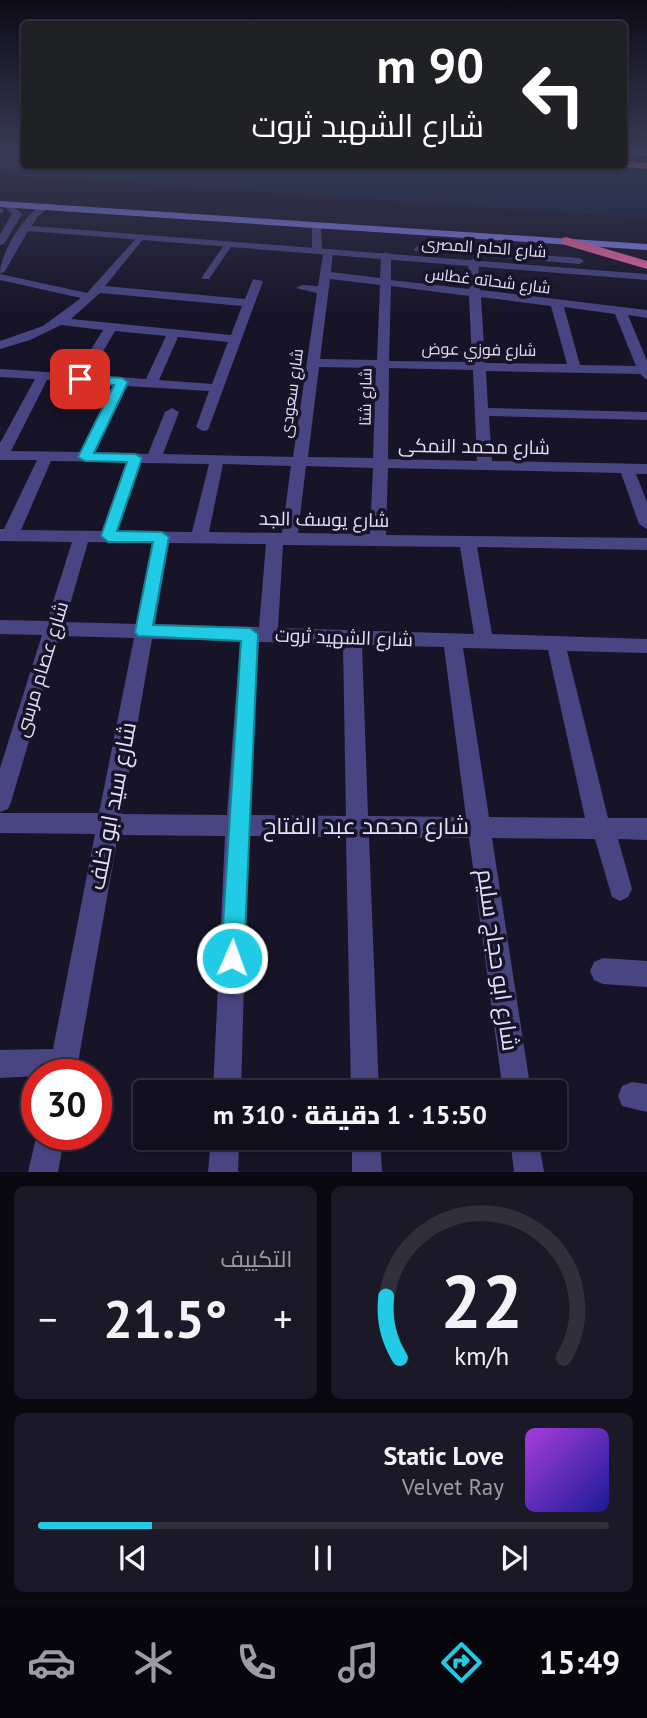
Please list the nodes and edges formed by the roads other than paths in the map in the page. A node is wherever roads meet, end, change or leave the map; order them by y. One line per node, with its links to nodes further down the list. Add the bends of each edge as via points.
1 (172, 204): 7 (main road)
2 (47, 206): 3 (main road); 4 (main road); 5 (street)
3 (2, 207): 10 (street, via 16,214)
4 (316, 225): 6 (main road); 13 (street, شارع سعودى)
5 (24, 228): 8 (street, شارع الحلم المصرى); 19 (street)
6 (419, 232): 9 (main road); 14 (lane)
7 (647, 236)
8 (140, 237): 11 (street, شارع الحلم المصرى); 28 (street)
9 (566, 241): 12 (main road); 18 (highway)
10 (0, 242)
11 (229, 243): 13 (street, شارع الحلم المصرى); 22 (lane)
12 (647, 247)
13 (322, 250): 15 (street, شارع الحلم المصرى); 20 (street, شارع سعودى)
14 (418, 253): 15 (street, شارع الحلم المصرى); 16 (lane); 17 (street, شارع الحلم المصرى)
15 (386, 255): 25 (street, شارع شتا)
16 (580, 261)
17 (472, 262): 23 (street, شارع الحلم المصرى); 29 (street)
18 (647, 265)
19 (0, 271)
20 (325, 275): 25 (street, شارع شحاته غطاس); 27 (street, شارع سعودى)
21 (0, 277): 28 (street)
22 (206, 277)
23 (647, 277)
24 (257, 281): 30 (street)
25 (385, 283): 29 (street, شارع شحاته غطاس); 41 (street, شارع شتا)
26 (302, 288): 27 (street)
27 (323, 290): 40 (street, شارع سعودى)
28 (93, 293): 30 (street); 34 (street)
29 (475, 294): 31 (street, شارع شحاته غطاس); 42 (street)
30 (249, 303): 37 (street)
31 (557, 305): 32 (street, شارع شحاته غطاس); 43 (street)
32 (620, 312): 33 (street, شارع شحاته غطاس); 38 (street)
33 (647, 314)
34 (62, 322): 35 (street); 39 (street)
35 (111, 327): 36 (street); 47 (street)
36 (174, 333): 37 (street); 49 (street)
37 (236, 339): 50 (street)
38 (640, 344): 44 (street)
39 (0, 345)
40 (313, 363): 41 (street, شارع فوزي عوض); 61 (street, شارع سعودى)
41 (383, 365): 42 (street, شارع فوزي عوض); 62 (street, شارع شتا)
42 (479, 367): 43 (street, شارع فوزي عوض); 52 (street)
43 (575, 369): 44 (street, شارع فوزي عوض)
44 (646, 372)
45 (0, 373): 46 (street)
46 (43, 376): 47 (street); 55 (street)
47 (80, 379): 48 (street)
48 (122, 382): 49 (street); 57 (street)
49 (150, 384): 50 (street)
50 (218, 388): 54 (street)
51 (172, 412): 59 (street)
52 (482, 412): 53 (street); 63 (street)
53 (647, 416)
54 (203, 427)
55 (0, 455): 56 (street, شارع محمد النمكى)
56 (46, 456): 57 (street, شارع محمد النمكى); 67 (street)
57 (85, 457): 58 (street, شارع محمد النمكى)
58 (135, 458): 59 (street, شارع محمد النمكى); 69 (street)
59 (154, 458): 60 (street, شارع محمد النمكى)
60 (217, 460): 61 (street, شارع محمد النمكى); 71 (street)
61 (300, 462): 62 (street, شارع محمد النمكى); 72 (street, شارع سعودى)
62 (380, 464): 63 (street, شارع محمد النمكى); 73 (street, شارع شتا)
63 (485, 466): 64 (street, شارع محمد النمكى)
64 (627, 469): 65 (street, شارع محمد النمكى); 66 (street)
65 (647, 469)
66 (647, 524)
67 (5, 535): 68 (street, شارع يوسف الجد)
68 (82, 536): 69 (street, شارع يوسف الجد); 77 (street, شارع عصام مرسى)
69 (108, 536): 70 (street, شارع يوسف الجد)
70 (162, 537): 71 (street, شارع يوسف الجد); 78 (street, شارع سيد ابو خلف)
71 (199, 538): 72 (street, شارع يوسف الجد)
72 (282, 539): 73 (street, شارع يوسف الجد); 79 (street, شارع سعودى)
73 (378, 540): 74 (street, شارع يوسف الجد)
74 (468, 542): 75 (street, شارع يوسف الجد); 82 (street)
75 (647, 544)
76 (0, 628): 77 (street, شارع الشهيد ثروت)
77 (53, 629): 78 (street, شارع الشهيد ثروت); 85 (street, شارع عصام مرسى)
78 (144, 632): 79 (street, شارع الشهيد ثروت); 87 (street, شارع سيد ابو خلف)
79 (259, 635): 80 (street, شارع الشهيد ثروت); 88 (street, شارع سعودى)
80 (352, 637): 81 (street, شارع الشهيد ثروت); 89 (street)
81 (452, 640): 82 (street, شارع الشهيد ثروت); 90 (street, شارع ابو حجاج سليم)
82 (484, 641): 83 (street, شارع الشهيد ثروت)
83 (556, 643): 84 (street, شارع الشهيد ثروت); 91 (street)
84 (647, 646)
85 (0, 802)
86 (0, 823): 87 (street, شارع محمد عبد الفتاح)
87 (108, 824): 88 (street, شارع محمد عبد الفتاح); 96 (street, شارع سيد ابو خلف)
88 (237, 825): 89 (street, شارع محمد عبد الفتاح); 99 (street, شارع سعودى)
89 (358, 826): 90 (street, شارع محمد عبد الفتاح); 100 (street)
90 (479, 827): 91 (street, شارع محمد عبد الفتاح); 101 (street, شارع ابو حجاج سليم)
91 (601, 828): 92 (street, شارع محمد عبد الفتاح); 93 (street)
92 (647, 829)
93 (620, 889)
94 (603, 971): 95 (street)
95 (647, 974)
96 (65, 1059)
97 (0, 1064): 98 (street)
98 (21, 1065)
99 (227, 1080)
100 (365, 1080)
101 (515, 1080)
102 (48, 1150): 106 (street)
103 (224, 1150): 107 (street)
104 (366, 1150): 108 (street)
105 (526, 1150): 109 (street)
106 (43, 1172)
107 (223, 1172)
108 (367, 1172)
109 (529, 1172)

